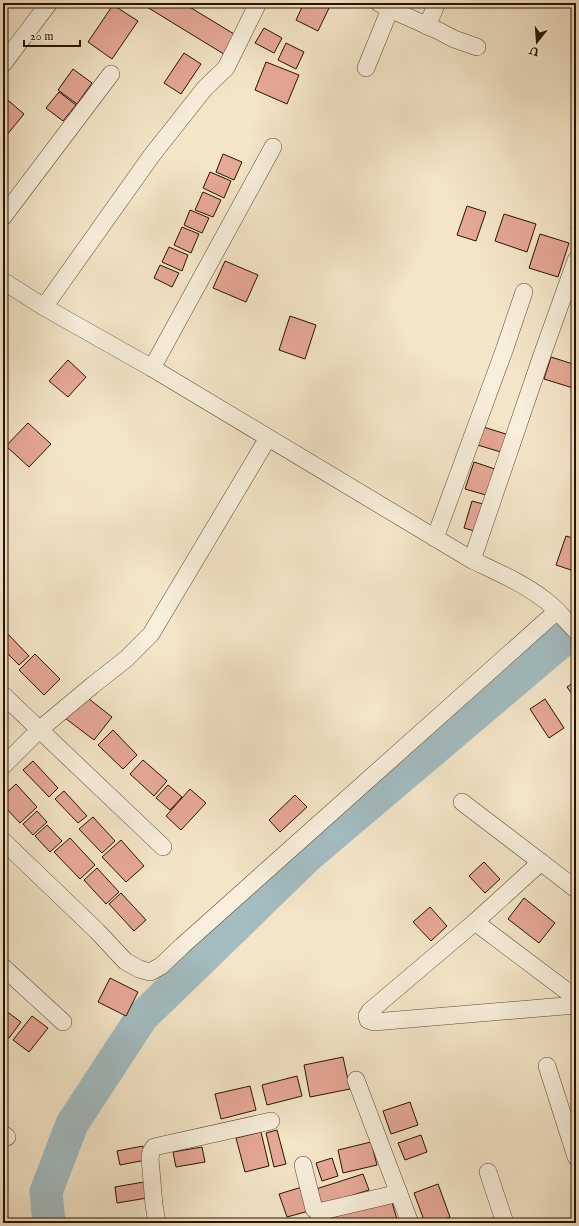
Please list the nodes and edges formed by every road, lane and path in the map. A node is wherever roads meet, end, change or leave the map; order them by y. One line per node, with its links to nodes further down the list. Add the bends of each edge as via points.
1 (49, 3): 7 (street)
2 (258, 3): 15 (street, via 226,68 205,88 152,155)
3 (437, 3): 5 (street)
4 (384, 6): 5 (street); 8 (street)
5 (427, 26): 6 (street)
6 (478, 47)
7 (3, 64)
8 (366, 68)
9 (111, 74): 11 (street)
10 (273, 147): 16 (street)
11 (3, 217)
12 (576, 260): 19 (street)
13 (4, 284): 15 (street)
14 (524, 292): 18 (street)
15 (44, 307): 16 (street)
16 (152, 368): 17 (street)
17 (268, 438): 18 (street); 23 (street, via 151,634 126,660)
18 (435, 538): 19 (street)
19 (472, 560): 20 (street, via 527,588)
20 (558, 612): 21 (street); 26 (street, via 161,966 150,972 125,961)
21 (576, 631)
22 (3, 695): 23 (street)
23 (39, 730): 24 (street); 27 (street)
24 (3, 766)
25 (462, 802): 28 (street)
26 (3, 841)
27 (163, 846)
28 (541, 862): 29 (street); 30 (street)
29 (576, 889)
30 (475, 922): 32 (street); 33 (street, via 370,1011 368,1020 374,1022)
31 (3, 967): 34 (street)
32 (576, 998)
33 (576, 1005)
34 (63, 1022)
35 (547, 1066): 38 (street)
36 (356, 1080): 41 (street)
37 (271, 1121): 42 (street, via 154,1147 150,1158)
38 (576, 1157)
39 (303, 1165): 41 (street, via 314,1209 318,1212)
40 (488, 1172): 44 (street)
41 (399, 1193): 43 (street)
42 (157, 1223)
43 (410, 1223)
44 (505, 1223)

